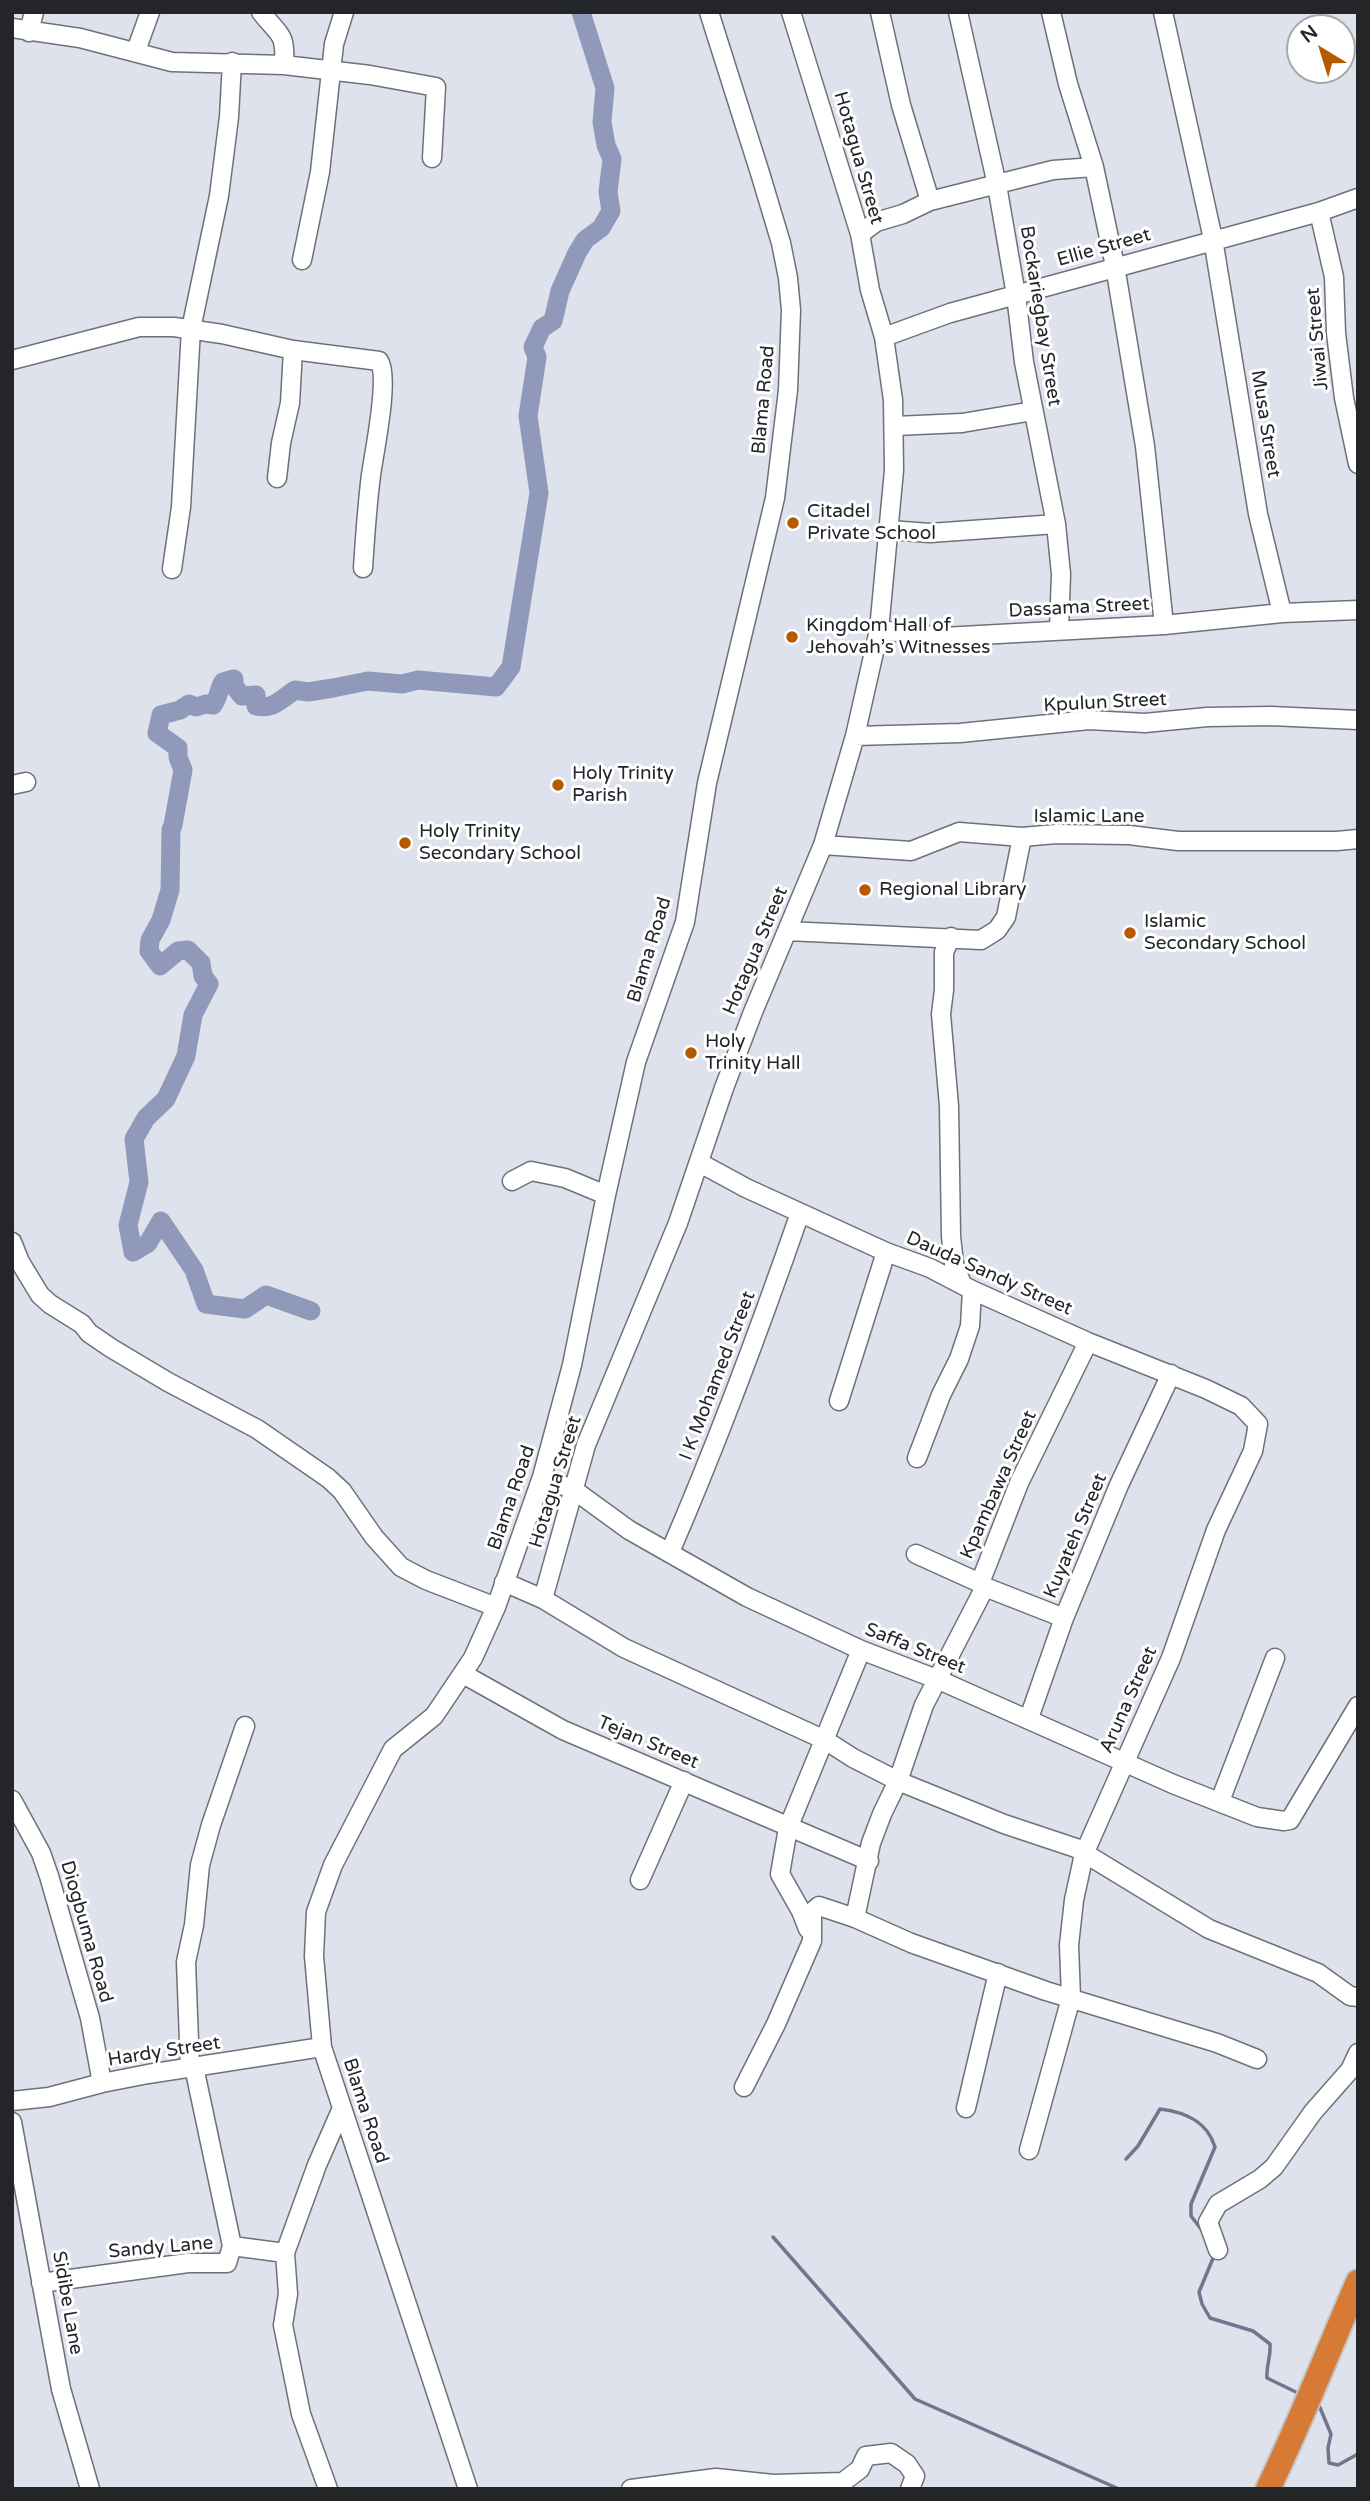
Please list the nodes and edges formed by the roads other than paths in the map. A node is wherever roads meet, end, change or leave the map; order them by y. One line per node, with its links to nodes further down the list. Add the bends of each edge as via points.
1 (34, 12): 11 (street)
2 (150, 12): 12 (street)
3 (261, 12): 14 (street, via 282,34)
4 (344, 12): 15 (street)
5 (709, 12): 53 (street, Blama Road, via 781,243 791,310 788,390 775,498 707,783 685,922 636,1062)
6 (791, 12): 22 (street, Hotagua Street)
7 (880, 12): 20 (street)
8 (958, 12): 18 (street, Bockariegbay Street)
9 (1051, 12): 17 (street)
10 (1163, 12): 23 (street, Musa Street)
11 (21, 30): 12 (street)
12 (136, 51): 13 (street, via 173,62)
13 (232, 62): 14 (street); 27 (street, via 219,197)
14 (284, 65): 15 (street)
15 (331, 72): 16 (street, via 436,87); 24 (street, via 320,172)
16 (432, 158)
17 (1094, 167): 18 (street, via 1053,170); 25 (street)
18 (997, 184): 20 (street); 26 (street, Bockariegbay Street)
19 (1358, 198): 21 (street, Ellie Street)
20 (930, 201): 22 (street, via 876,222)
21 (1319, 212): 23 (street, Ellie Street); 33 (street, Jiwai Street, via 1334,277 1344,398)
22 (860, 234): 28 (street, Hotagua Street)
23 (1213, 239): 25 (street, Ellie Street); 40 (street, Musa Street, via 1258,514)
24 (302, 260)
25 (1115, 266): 26 (street, Ellie Street); 41 (street, via 1144,446)
26 (1016, 295): 28 (street, Ellie Street); 31 (street, Bockariegbay Street)
27 (191, 329): 29 (street); 30 (street, via 139,327); 38 (street, via 181,507)
28 (884, 337): 32 (street, Hotagua Street)
29 (293, 350): 34 (street, via 290,403); 37 (street, via 379,361 382,366)
30 (12, 360)
31 (1033, 411): 32 (street, via 962,423); 35 (street, Bockariegbay Street)
32 (895, 426): 36 (street, Hotagua Street)
33 (1358, 464)
34 (277, 478)
35 (1056, 524): 36 (street, via 930,533); 42 (street, Bockariegbay Street, via 1061,574)
36 (889, 530): 43 (street, Hotagua Street)
37 (363, 568)
38 (172, 569)
39 (1358, 610): 40 (street, Dassama Street)
40 (1282, 613): 41 (street, Dassama Street)
41 (1164, 625): 42 (street, Dassama Street)
42 (1059, 629): 43 (street, Dassama Street, via 943,637)
43 (878, 630): 45 (street, Hotagua Street)
44 (1358, 720): 45 (street, Kpulun Street, via 1271,716 1144,723 1089,720 960,733)
45 (855, 736): 48 (street, Hotagua Street)
46 (1022, 837): 47 (street, Islamic Lane); 48 (street, Islamic Lane, via 959,832 911,851); 50 (street, via 1006,917 997,930 981,940)
47 (1358, 839)
48 (823, 845): 49 (street, Hotagua Street)
49 (788, 931): 50 (street); 51 (street, Hotagua Street, via 729,1076)
50 (951, 937): 57 (street, via 944,952 941,1014 949,1106 951,1236 954,1264)
51 (700, 1163): 54 (street, Dauda Sandy Street); 64 (street, Hotagua Street, via 586,1445)
52 (512, 1181): 53 (street, via 531,1171 565,1178)
53 (606, 1195): 63 (street, Blama Road, via 572,1365)
54 (800, 1213): 56 (street, Dauda Sandy Street); 65 (street, I K Mohamed Street, via 755,1343)
55 (12, 1242): 70 (street, via 40,1295 50,1304 111,1348 257,1429 342,1490 401,1567)
56 (886, 1252): 57 (street, Dauda Sandy Street); 60 (street)
57 (967, 1287): 58 (street, Dauda Sandy Street); 62 (street, via 970,1326)
58 (1088, 1342): 59 (street, Dauda Sandy Street); 68 (street, Kpambawa Street, via 1019,1483)
59 (1171, 1374): 61 (street, Dauda Sandy Street, via 1241,1406); 71 (street, Kuyateh Street)
60 (839, 1401)
61 (1258, 1424): 80 (street, Aruna Street, via 1253,1451 1216,1530 1171,1658)
62 (917, 1458)
63 (542, 1477): 64 (street, Saffa Street); 67 (street, Blama Road)
64 (574, 1490): 65 (street, Saffa Street, via 629,1530); 69 (street, Hotagua Street)
65 (670, 1552): 72 (street, Saffa Street, via 747,1597)
66 (916, 1554): 68 (street)
67 (505, 1582): 69 (street); 70 (street, Blama Road)
68 (982, 1585): 71 (street); 75 (street, Kpambawa Street)
69 (543, 1599): 79 (street, via 624,1648)
70 (496, 1607): 74 (street, Blama Road)
71 (1064, 1618): 77 (street, Kuyateh Street)
72 (861, 1650): 75 (street, Saffa Street); 79 (street)
73 (1275, 1658): 84 (street)
74 (464, 1674): 81 (street, Tejan Street, via 563,1730); 94 (street, Blama Road, via 434,1716 393,1749 333,1866 316,1912 314,1956)
75 (939, 1680): 77 (street, Saffa Street); 82 (street, Kpambawa Street, via 924,1705)
76 (1358, 1706): 84 (street, Saffa Street, via 1290,1820 1257,1817)
77 (1029, 1718): 80 (street, Saffa Street)
78 (245, 1726): 97 (street, via 200,1865 186,1962)
79 (825, 1740): 82 (street); 85 (street)
80 (1125, 1762): 84 (street, Saffa Street); 86 (street, Aruna Street)
81 (684, 1781): 85 (street, Tejan Street); 88 (street)
82 (898, 1781): 86 (street); 87 (street, Kpambawa Street, via 881,1814)
83 (12, 1800): 98 (street, Diogbuma Road, via 49,1876 90,2018)
84 (1220, 1801)
85 (788, 1828): 87 (street, Tejan Street); 90 (street, via 780,1874)
86 (1084, 1854): 92 (street, via 1209,1929 1318,1973); 93 (street, Aruna Street, via 1069,1945)
87 (869, 1861): 89 (street, Kpambawa Street)
88 (640, 1880)
89 (855, 1918): 90 (street, via 819,1906 812,1912); 91 (street, via 911,1944)
90 (812, 1941): 99 (street)
91 (998, 1973): 93 (street); 102 (street)
92 (1358, 1997)
93 (1071, 1998): 96 (street); 104 (street, Aruna Street)
94 (322, 2047): 97 (street, Hardy Street); 101 (street, Blama Road)
95 (1358, 2053): 106 (street, via 1350,2070 1274,2167 1217,2204 1208,2222)
96 (1257, 2059)
97 (192, 2068): 98 (street, Hardy Street); 105 (street)
98 (102, 2082): 100 (street, Hardy Street, via 49,2097)
99 (744, 2087)
100 (12, 2101)
101 (342, 2108): 107 (street); 112 (street, Blama Road)
102 (966, 2108)
103 (12, 2122): 109 (street, Sidibe Lane)
104 (1029, 2150)
105 (232, 2246): 107 (street, Sandy Lane); 109 (street, Sandy Lane, via 227,2263 188,2263)
106 (1218, 2250)
107 (285, 2253): 111 (street, via 288,2294 283,2325 302,2414)
108 (1358, 2282): 115 (highway)
109 (41, 2283): 110 (street, Sidibe Lane, via 61,2389)
110 (90, 2489)
111 (328, 2489)
112 (468, 2489)
113 (631, 2489): 114 (street, via 716,2478 774,2484 843,2482 860,2469 866,2456 891,2453 915,2476)
114 (910, 2489)
115 (1268, 2489)

